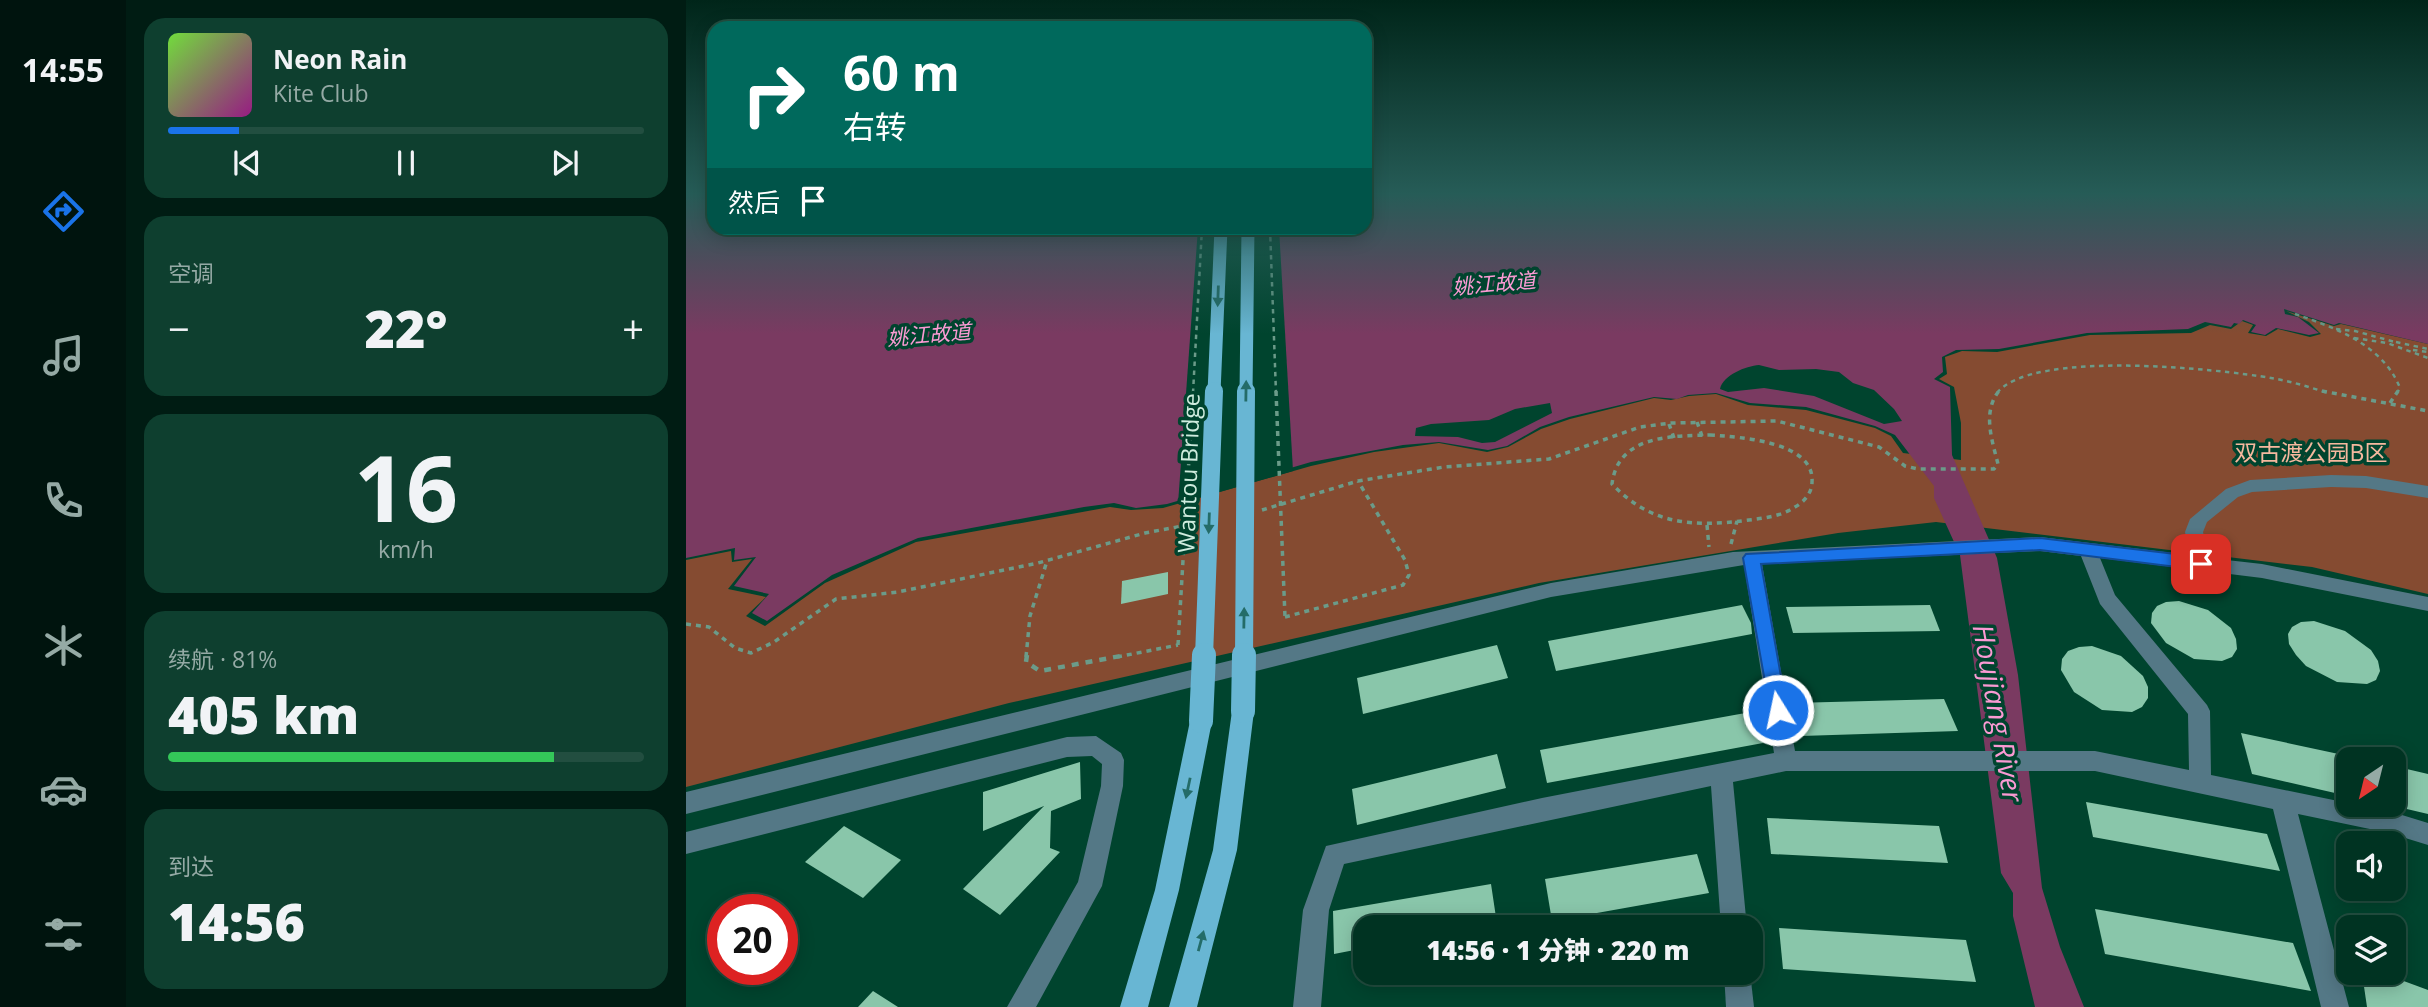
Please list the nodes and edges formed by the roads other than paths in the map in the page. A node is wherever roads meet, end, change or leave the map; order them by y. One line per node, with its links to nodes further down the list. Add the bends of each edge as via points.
1 (1221, 240): 18 (main road, Wantou Bridge, one-way to 18, bridge, via 1202,721 1167,890)
2 (1248, 240): 19 (main road, one-way to 2, bridge, via 1225,850 1243,711)
3 (2428, 492): 6 (street, via 2366,482 2250,486 2232,493 2199,519 2194,531)
4 (2088, 550): 5 (street, via 2024,545); 6 (street); 10 (street, via 2106,599 2199,711)
5 (1752, 558): 8 (street); 12 (street, via 1551,590)
6 (2201, 564): 7 (street, via 2262,571)
7 (2428, 604)
8 (1786, 761): 9 (street); 10 (street, via 2095,761)
9 (1721, 773): 15 (street); 20 (street, via 1335,854 1316,910)
10 (2200, 782): 11 (street)
11 (2283, 800): 13 (street); 22 (street)
12 (686, 803)
13 (2428, 834)
14 (686, 843): 17 (street, via 1054,750 1096,746 1113,760 1112,786 1090,886)
15 (1733, 915)
16 (1738, 985): 21 (street)
17 (1021, 1007)
18 (1134, 1007)
19 (1183, 1007)
20 (1307, 1007)
21 (1740, 1007)
22 (2335, 1007)

